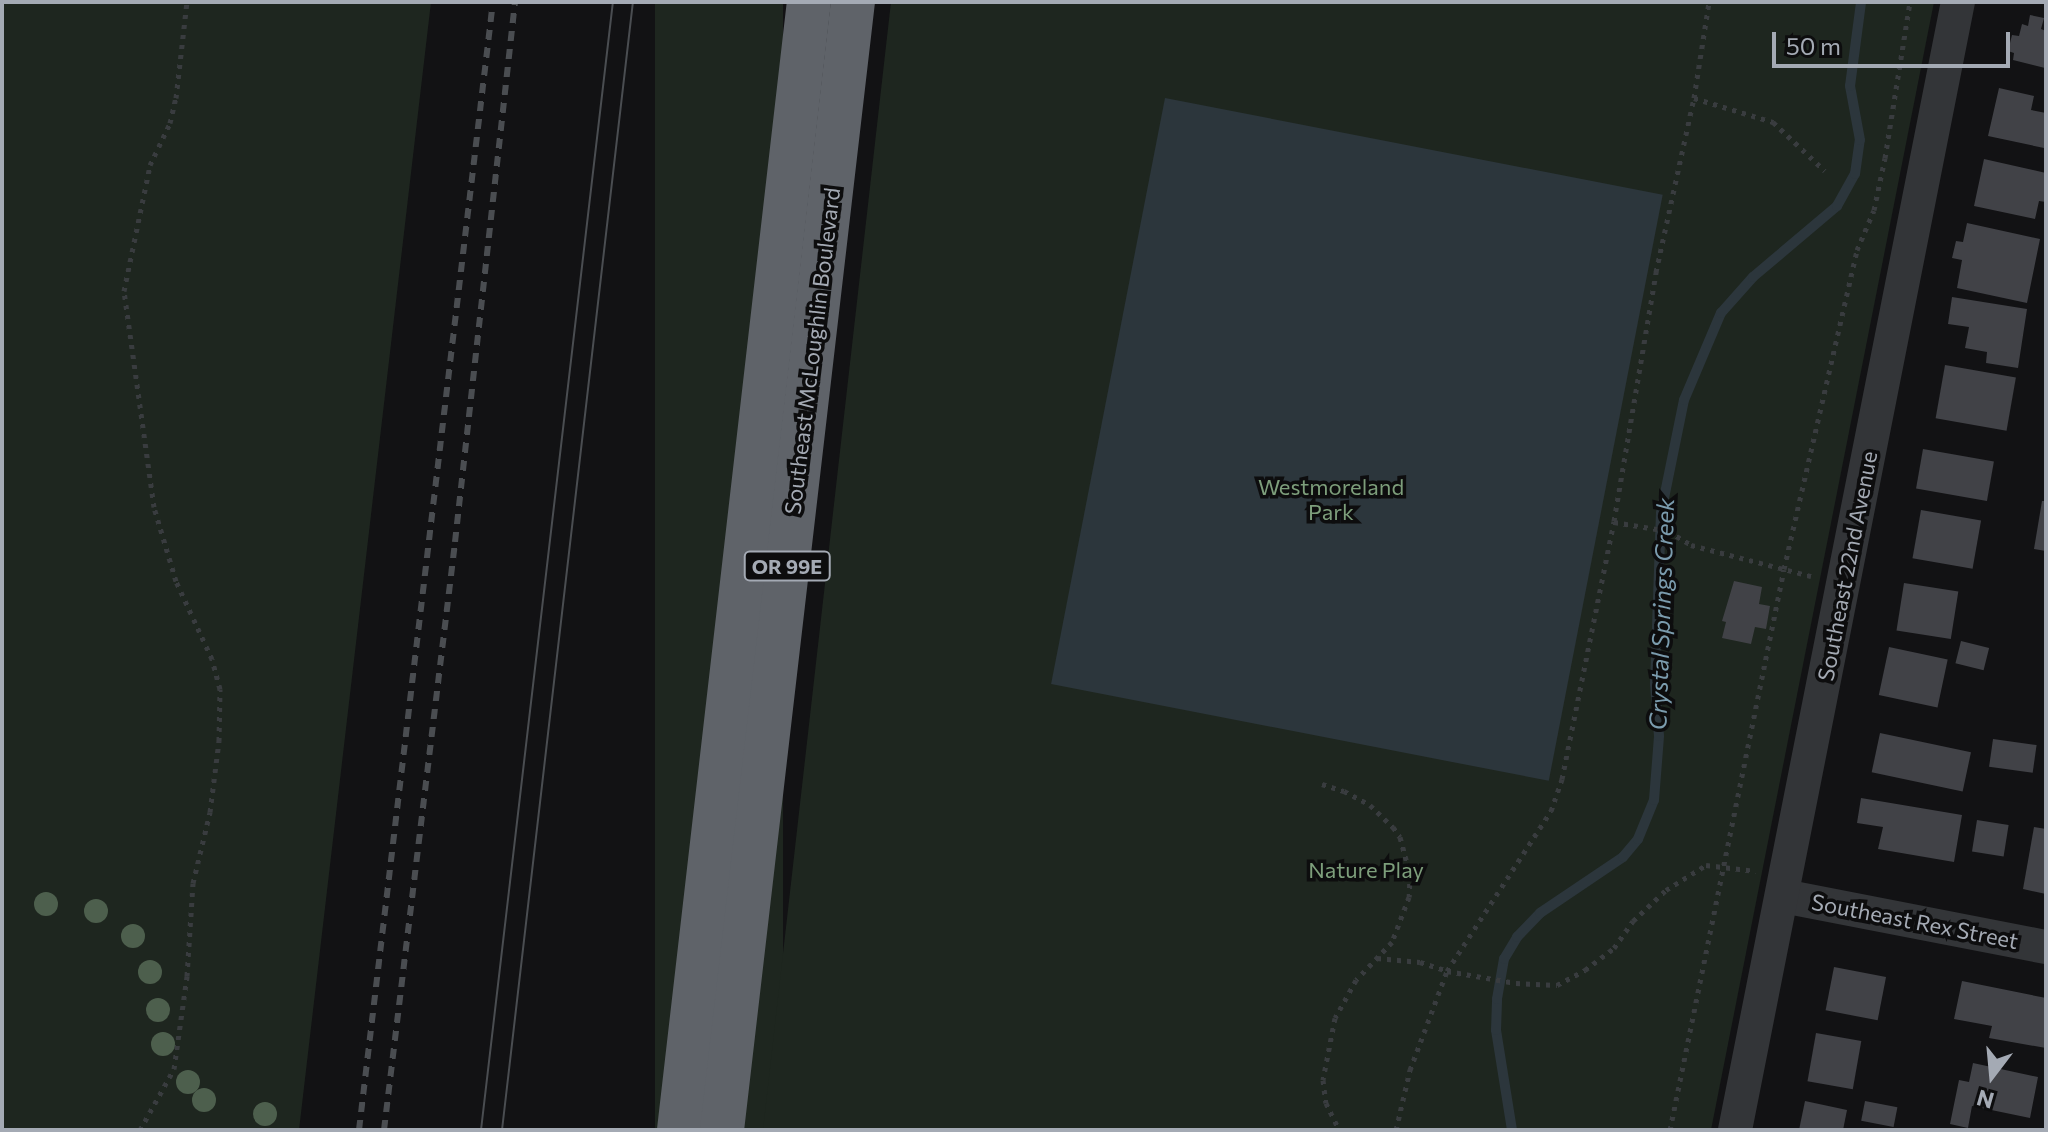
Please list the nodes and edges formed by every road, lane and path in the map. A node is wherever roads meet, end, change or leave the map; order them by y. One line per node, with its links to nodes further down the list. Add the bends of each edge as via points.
1 (187, 2): 18 (path, via 176,98 150,165 124,291 154,507 176,581 212,659 220,689 219,741 193,883 174,1069)
2 (809, 2): 19 (highway, Southeast McLoughlin Boulevard / OR 99E)
3 (853, 2): 20 (highway, Southeast McLoughlin Boulevard / OR 99E)
4 (1709, 2): 7 (path)
5 (1910, 2): 10 (path, via 1874,210 1857,250)
6 (1958, 2): 11 (street, Southeast 22nd Avenue)
7 (1694, 98): 8 (path, via 1773,122); 9 (path, via 1656,272)
8 (1825, 171)
9 (1614, 521): 10 (path, via 1668,531 1691,545); 17 (path, via 1551,811)
10 (1784, 569): 11 (path); 13 (path)
11 (1843, 583): 14 (street, Southeast 22nd Avenue)
12 (1322, 784): 16 (path, via 1370,805 1400,837 1410,874 1409,897 1392,942)
13 (1721, 867): 14 (path, via 1760,871); 17 (path, via 1706,865 1666,890 1614,948 1557,985); 23 (path)
14 (1783, 896): 15 (street, Southeast Rex Street); 24 (street, Southeast 22nd Avenue)
15 (2046, 947)
16 (1377, 958): 17 (path); 21 (path, via 1344,997 1327,1049 1326,1103)
17 (1447, 971): 22 (path, via 1414,1058)
18 (140, 1130)
19 (679, 1130)
20 (722, 1130)
21 (1339, 1130)
22 (1396, 1130)
23 (1670, 1130)
24 (1735, 1130)

